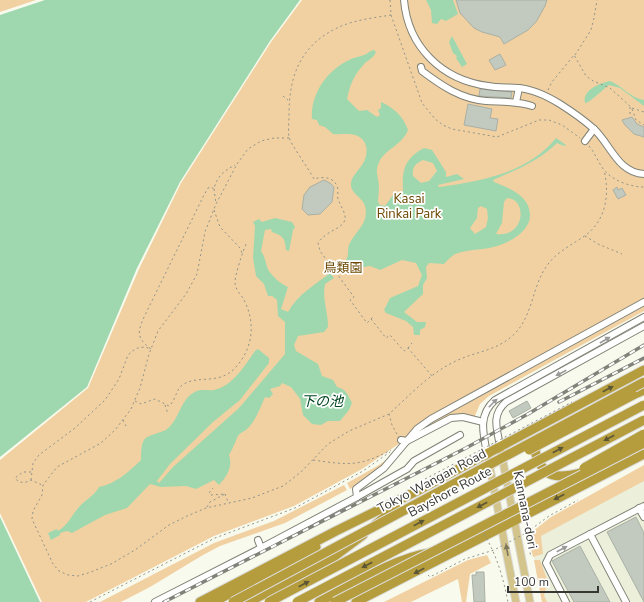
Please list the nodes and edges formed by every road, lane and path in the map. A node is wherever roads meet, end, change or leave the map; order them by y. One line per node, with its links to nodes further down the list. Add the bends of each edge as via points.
1 (390, 0): 4 (path)
2 (404, 0): 7 (street, via 408,20 417,41 443,70 473,84)
3 (596, 0): 5 (path, via 591,30)
4 (391, 15): 10 (path, via 338,27 319,39 304,54 296,68); 20 (path, via 422,103 434,119 443,125 497,137 539,120 549,120 562,124)
5 (574, 55): 9 (path, via 552,82); 13 (path, via 582,72 593,81 610,88)
6 (421, 67): 11 (street, via 422,71 449,90 463,96 485,101)
7 (519, 88): 9 (street); 11 (street)
8 (282, 96): 10 (path)
9 (546, 96): 18 (street)
10 (289, 100): 19 (path)
11 (516, 102): 12 (street)
12 (532, 106)
13 (630, 106): 14 (path); 16 (path)
14 (632, 108): 15 (path); 17 (path, via 636,120)
15 (644, 112)
16 (630, 115)
17 (644, 125)
18 (594, 129): 20 (street); 23 (street, via 621,164)
19 (289, 138): 21 (path, via 261,141 248,149); 32 (path, via 314,178 329,178 338,190 337,197 346,216 345,221 323,236 318,243 320,251 354,297)
20 (585, 141): 22 (path)
21 (237, 164): 25 (path, via 223,171 215,183); 26 (path)
22 (604, 170): 24 (path, via 617,180); 28 (path, via 607,193 605,207 599,220)
23 (644, 174)
24 (644, 187)
25 (214, 190): 26 (path); 41 (path, via 212,187 208,188 202,196 142,323 139,335)
26 (216, 204): 27 (path)
27 (214, 210): 30 (path, via 220,228 240,248); 41 (path, via 205,232 197,274 186,294 158,331)
28 (585, 236): 31 (path); 43 (path, via 561,251 545,268 527,316 511,337 489,350 456,361)
29 (246, 244): 30 (path)
30 (242, 254): 49 (path, via 235,280 252,324 251,340 244,356 234,369 220,377 181,386 171,404)
31 (622, 254)
32 (350, 300): 34 (path); 37 (path, via 367,323)
33 (644, 302): 59 (street, via 431,419)
34 (347, 303)
35 (374, 316): 37 (path)
36 (644, 317): 55 (street, one-way to 36, via 487,410 496,400)
37 (371, 319): 40 (path, via 386,338 390,335 404,351)
38 (644, 326): 61 (street, one-way to 61, via 506,402 497,412 495,419)
39 (412, 343): 40 (path)
40 (408, 348): 43 (path)
41 (151, 349): 47 (path); 65 (path, via 139,347 128,355 114,389 105,400 40,455 33,463)
42 (644, 371): 46 (highway, one-way to 42)
43 (432, 376): 52 (path)
44 (644, 382): 72 (highway, Tokyo Wangan Road, bridge)
45 (644, 390): 72 (highway, bridge, via 520,455)
46 (593, 397): 61 (highway); 63 (highway, via 537,442 537,458 546,472 558,476 576,474 615,459)
47 (135, 401): 49 (path, via 142,404 155,399); 53 (path)
48 (572, 402): 66 (path, bridge)
49 (165, 404): 51 (path)
50 (644, 405): 97 (highway, Bayshore Route, one-way to 50, bridge)
51 (168, 414)
52 (389, 414): 59 (path, via 392,425); 64 (path, via 349,431 328,444)
53 (123, 420): 56 (path); 68 (path, via 101,443 57,467)
54 (644, 420): 98 (highway, Bayshore Route, one-way to 98, bridge)
55 (483, 422): 59 (street, via 463,417 451,418); 62 (street)
56 (126, 426)
57 (644, 434): 84 (highway, bridge)
58 (460, 435): 73 (street)
59 (404, 440): 73 (street, via 384,468 356,489)
60 (644, 443): 84 (highway, bridge)
61 (500, 446): 62 (highway); 80 (main road, Kannana-dori)
62 (487, 453): 70 (highway); 81 (main road, Kannana-dori)
63 (644, 454): 80 (highway, one-way to 80)
64 (313, 460): 75 (path, via 283,486 252,498); 91 (path, via 350,465 371,460 395,448 363,471 295,508 215,538)
65 (31, 472): 67 (path); 67 (path, via 23,472 15,478 26,483)
66 (425, 479)
67 (31, 480): 68 (path)
68 (43, 486): 77 (path, via 42,496 33,511 32,519 53,564 59,571 68,575 78,576 111,564 169,525)
69 (213, 488): 71 (path, via 210,493 212,495)
70 (417, 491): 78 (highway); 96 (highway, via 335,556)
71 (225, 494): 75 (path); 77 (path, via 210,502)
72 (430, 496): 95 (highway, Tokyo Wangan Road, bridge)
73 (357, 497): 87 (street)
74 (578, 500): 82 (path, bridge, via 549,516)
75 (228, 503): 77 (path)
76 (642, 507): 79 (street); 83 (street)
77 (206, 508)
78 (367, 516): 93 (highway); 94 (highway, via 302,556)
79 (644, 517)
80 (515, 520): 81 (highway); 104 (main road, Kannana-dori)
81 (502, 526): 86 (highway); 103 (main road, Kannana-dori, one-way to 81)
82 (526, 533): 88 (path); 89 (path, bridge, via 494,550 465,559 430,577)
83 (590, 534): 105 (street, one-way to 83, via 546,563 550,555); 106 (street)
84 (462, 537): 100 (highway, bridge)
85 (258, 540): 87 (street)
86 (474, 542): 90 (highway, one-way to 90); 99 (highway, via 404,559)
87 (261, 548): 92 (street)
88 (531, 557)
89 (428, 575)
90 (404, 579): 101 (highway); 102 (highway)
91 (90, 602)
92 (155, 602)
93 (200, 602)
94 (214, 602)
95 (233, 602)
96 (249, 602)
97 (269, 602)
98 (297, 602)
99 (319, 602)
100 (335, 602)
101 (356, 602)
102 (364, 602)
103 (516, 602)
104 (530, 602)
105 (566, 602)
106 (626, 602)

